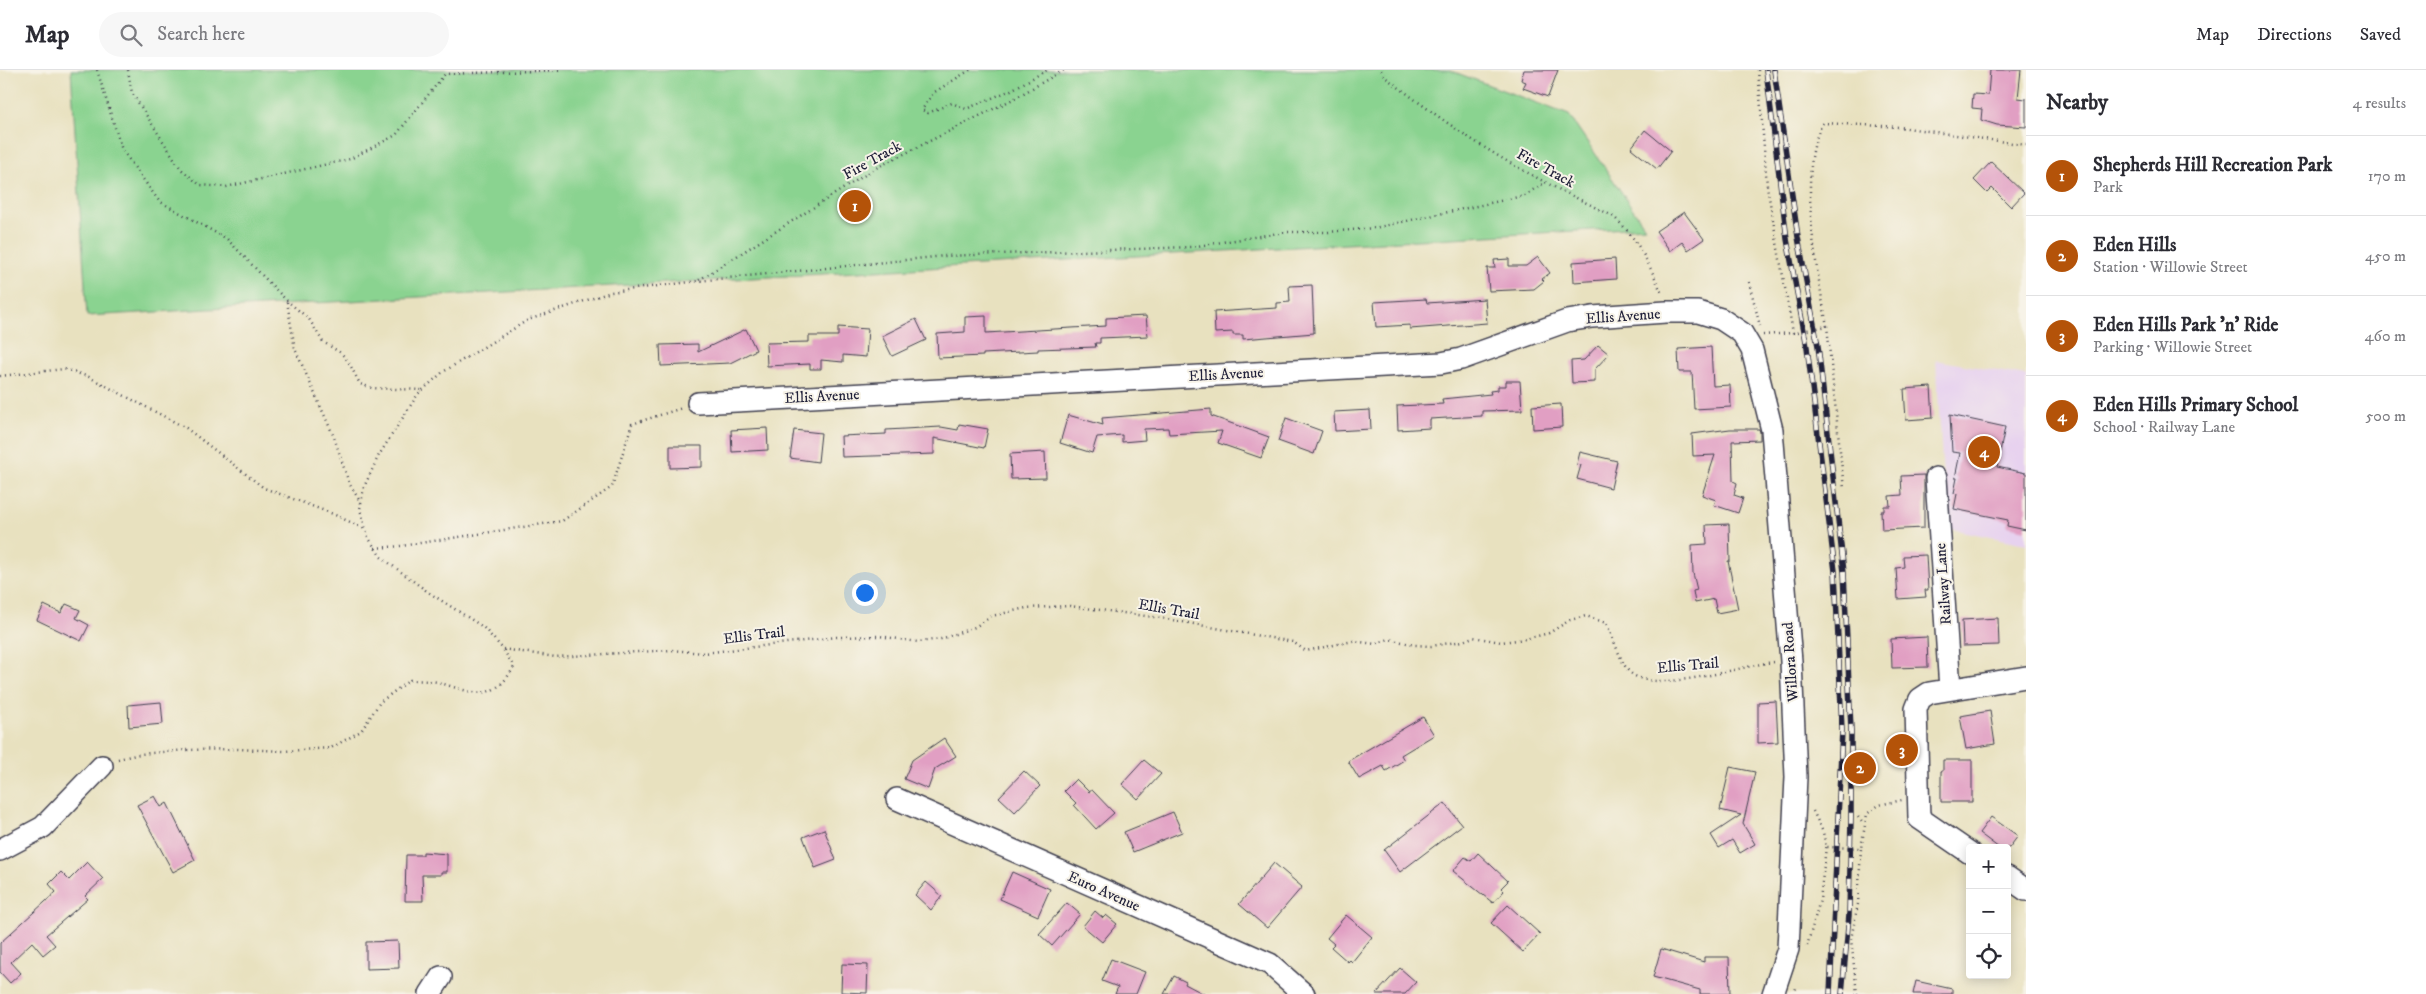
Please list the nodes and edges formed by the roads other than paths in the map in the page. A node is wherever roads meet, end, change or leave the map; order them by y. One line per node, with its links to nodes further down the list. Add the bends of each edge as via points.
1 (1752, 334): 2 (street, Ellis Avenue, via 1698,312 1666,312 1567,321 1462,359 1441,363); 13 (street, Willora Road, via 1772,430 1791,661 1796,802 1788,949)
2 (698, 403)
3 (1936, 478): 5 (street, Railway Lane)
4 (2026, 677): 5 (street)
5 (1940, 691): 9 (street, via 1920,699 1916,709 1919,818)
6 (102, 766): 8 (street, via 44,827)
7 (897, 799): 12 (street, Euro Avenue, via 1270,964)
8 (0, 850)
9 (1966, 850)
10 (2011, 881): 11 (street)
11 (2026, 890)
12 (1304, 994)
13 (1773, 994)

